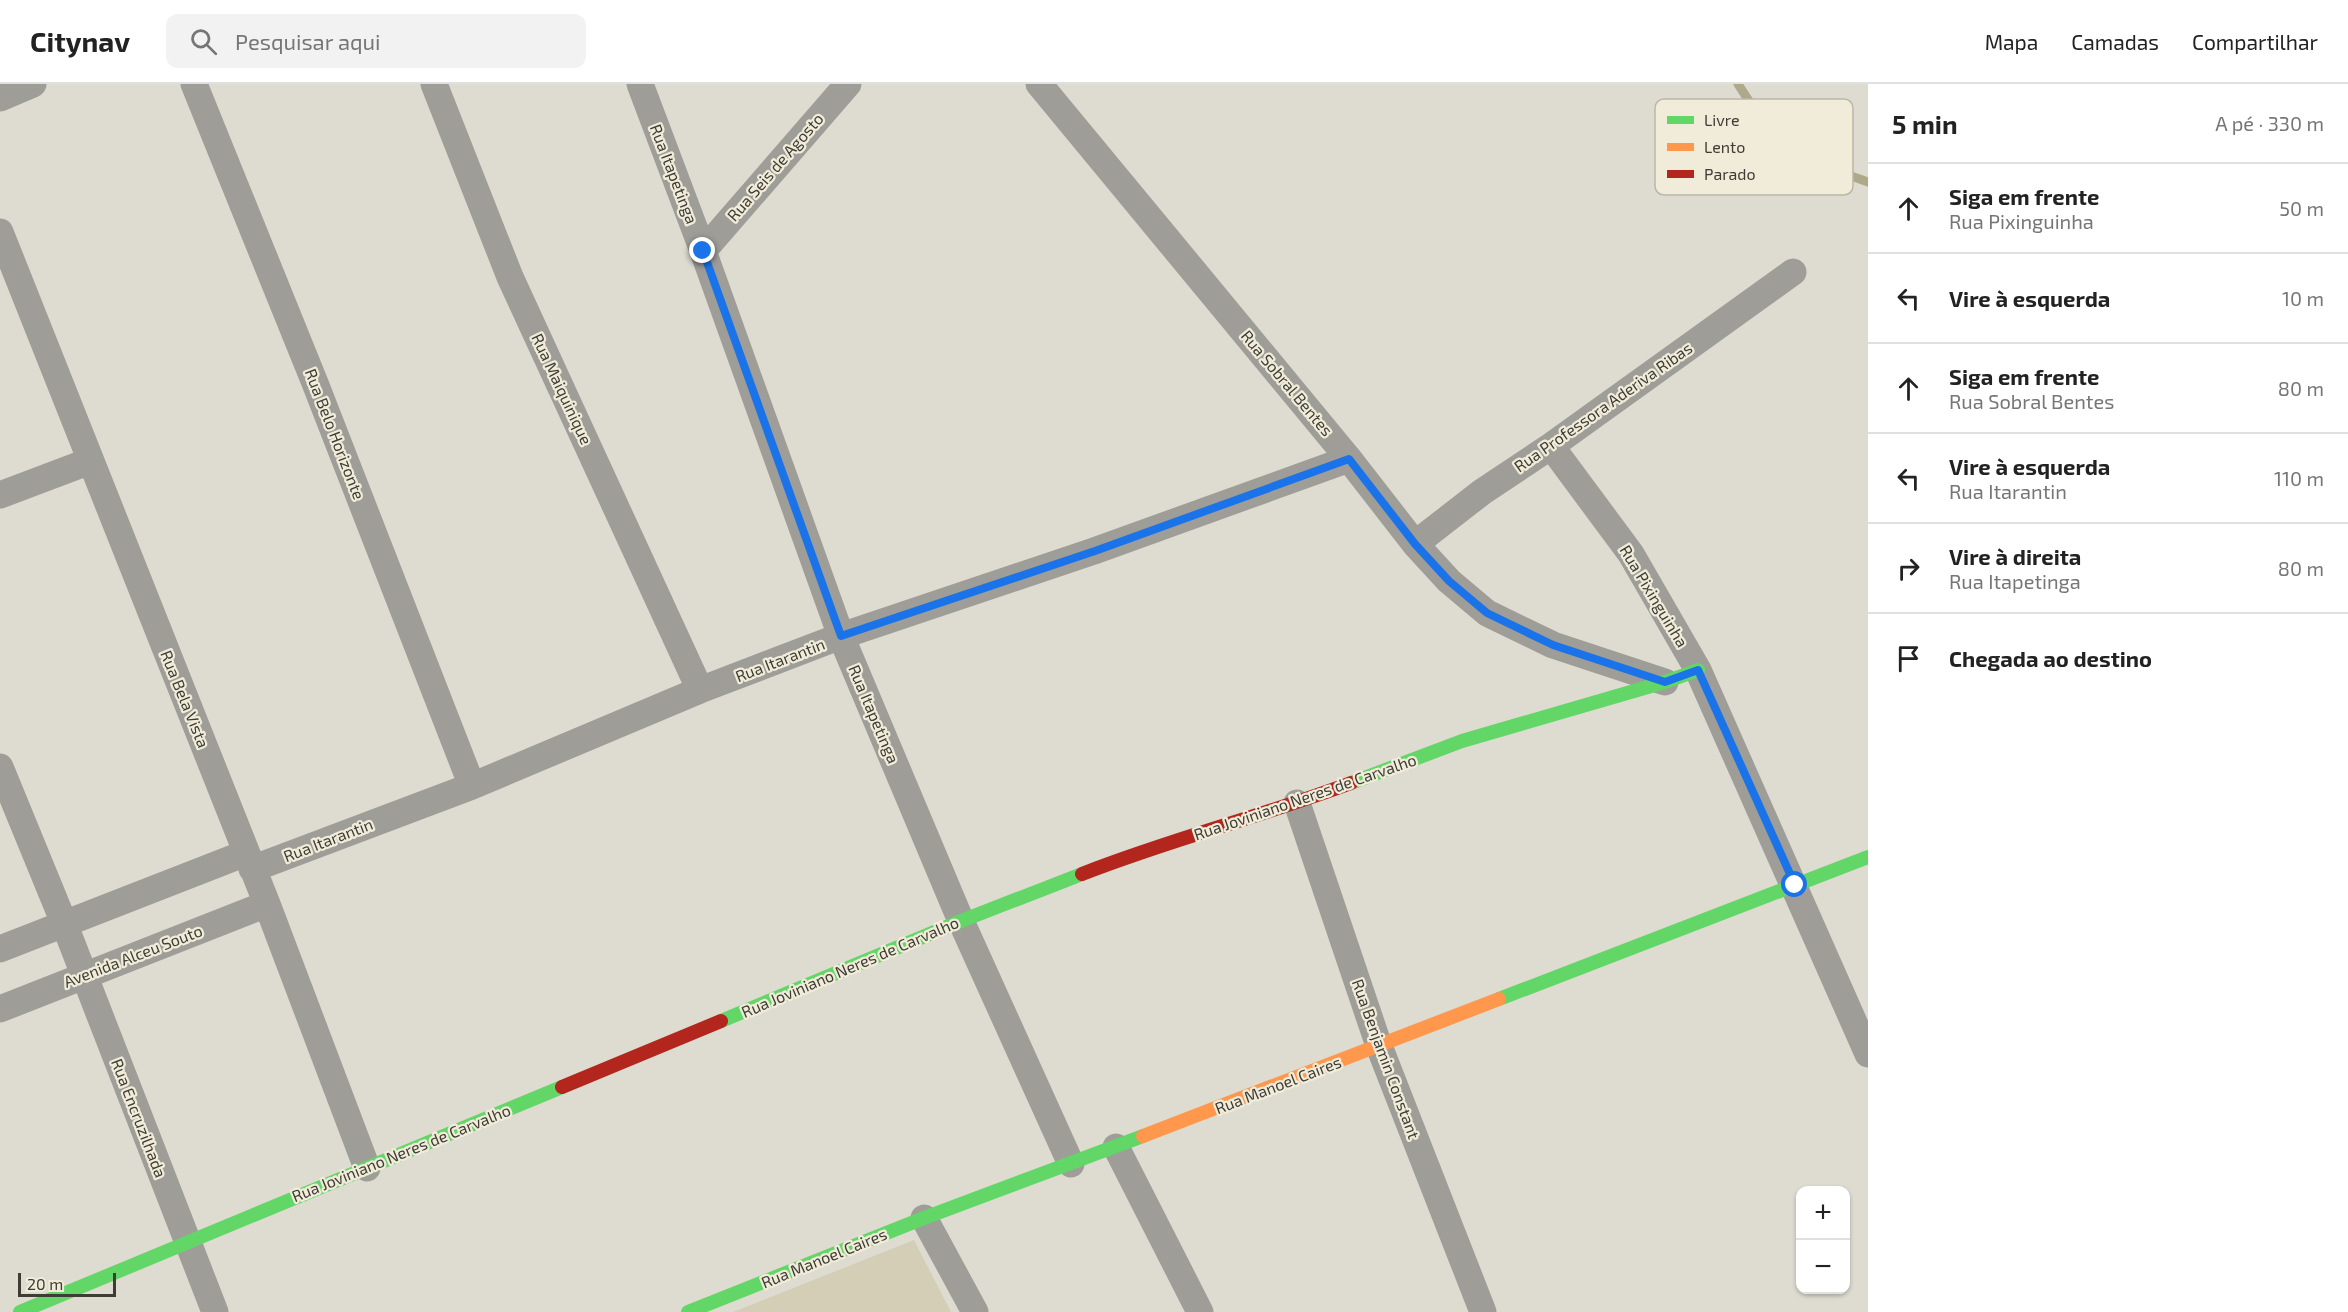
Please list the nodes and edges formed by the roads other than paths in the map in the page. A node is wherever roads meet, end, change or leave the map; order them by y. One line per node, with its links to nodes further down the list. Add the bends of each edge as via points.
1 (33, 84): 7 (street)
2 (194, 84): 21 (street, Rua Belo Horizonte)
3 (434, 84): 19 (street, Rua Maiquinique, via 510,277)
4 (640, 84): 9 (street, Rua Itapetinga)
5 (848, 84): 9 (street, Rua Seis de Agosto)
6 (1039, 84): 12 (street, Rua Sobral Bentes)
7 (0, 98)
8 (0, 232): 13 (street, Rua Bela Vista)
9 (703, 251): 16 (street, Rua Itapetinga)
10 (1793, 272): 11 (street, Rua Professora Aderiva Ribas)
11 (1551, 446): 15 (street, Rua Professora Aderiva Ribas, via 1482,492); 17 (street, Rua Pixinguinha, via 1631,554)
12 (1349, 459): 15 (street, Rua Sobral Bentes); 16 (street, Rua Itarantin, via 1095,551)
13 (90, 461): 14 (street); 24 (street, Rua Bela Vista)
14 (0, 495)
15 (1415, 544): 18 (street, Rua Sobral Bentes, via 1449,581 1487,613 1553,645)
16 (841, 636): 19 (street, Rua Itarantin); 27 (street, Rua Itapetinga)
17 (1698, 670): 18 (street, Rua Joviniano Neres de Carvalho); 25 (street, Rua Pixinguinha)
18 (1665, 682): 22 (street, Rua Joviniano Neres de Carvalho, via 1462,741)
19 (700, 690): 21 (street, Rua Itarantin)
20 (0, 767): 28 (street, Rua Encruzilhada)
21 (472, 786): 24 (street, Rua Itarantin)
22 (1297, 803): 27 (street, Rua Joviniano Neres de Carvalho, via 1123,858); 32 (street, Rua Benjamin Constant)
23 (1868, 857): 25 (street, Rua Manoel Caires)
24 (249, 861): 26 (street, Rua Bela Vista); 28 (street)
25 (1795, 885): 32 (street, Rua Manoel Caires); 33 (street, Rua Pixinguinha)
26 (267, 904): 30 (street, Avenida Alceu Souto); 36 (street, Rua Bela Vista)
27 (961, 921): 35 (street, Rua Itapetinga); 36 (street, Rua Joviniano Neres de Carvalho)
28 (64, 923): 29 (street); 30 (street, Rua Encruzilhada)
29 (0, 949)
30 (84, 975): 31 (street, Avenida Alceu Souto); 38 (street, Rua Encruzilhada)
31 (0, 1009)
32 (1379, 1046): 34 (street, Rua Manoel Caires); 44 (street, Rua Benjamin Constant)
33 (1868, 1054)
34 (1116, 1147): 35 (street, Rua Manoel Caires); 43 (street)
35 (1071, 1164): 37 (street, Rua Manoel Caires)
36 (367, 1168): 38 (street, Rua Joviniano Neres de Carvalho)
37 (924, 1218): 41 (street, Rua Manoel Caires); 42 (street)
38 (187, 1241): 39 (street, Rua Joviniano Neres de Carvalho); 40 (street, Rua Encruzilhada)
39 (20, 1312)
40 (215, 1312)
41 (688, 1312)
42 (975, 1312)
43 (1200, 1312)
44 (1483, 1312)

